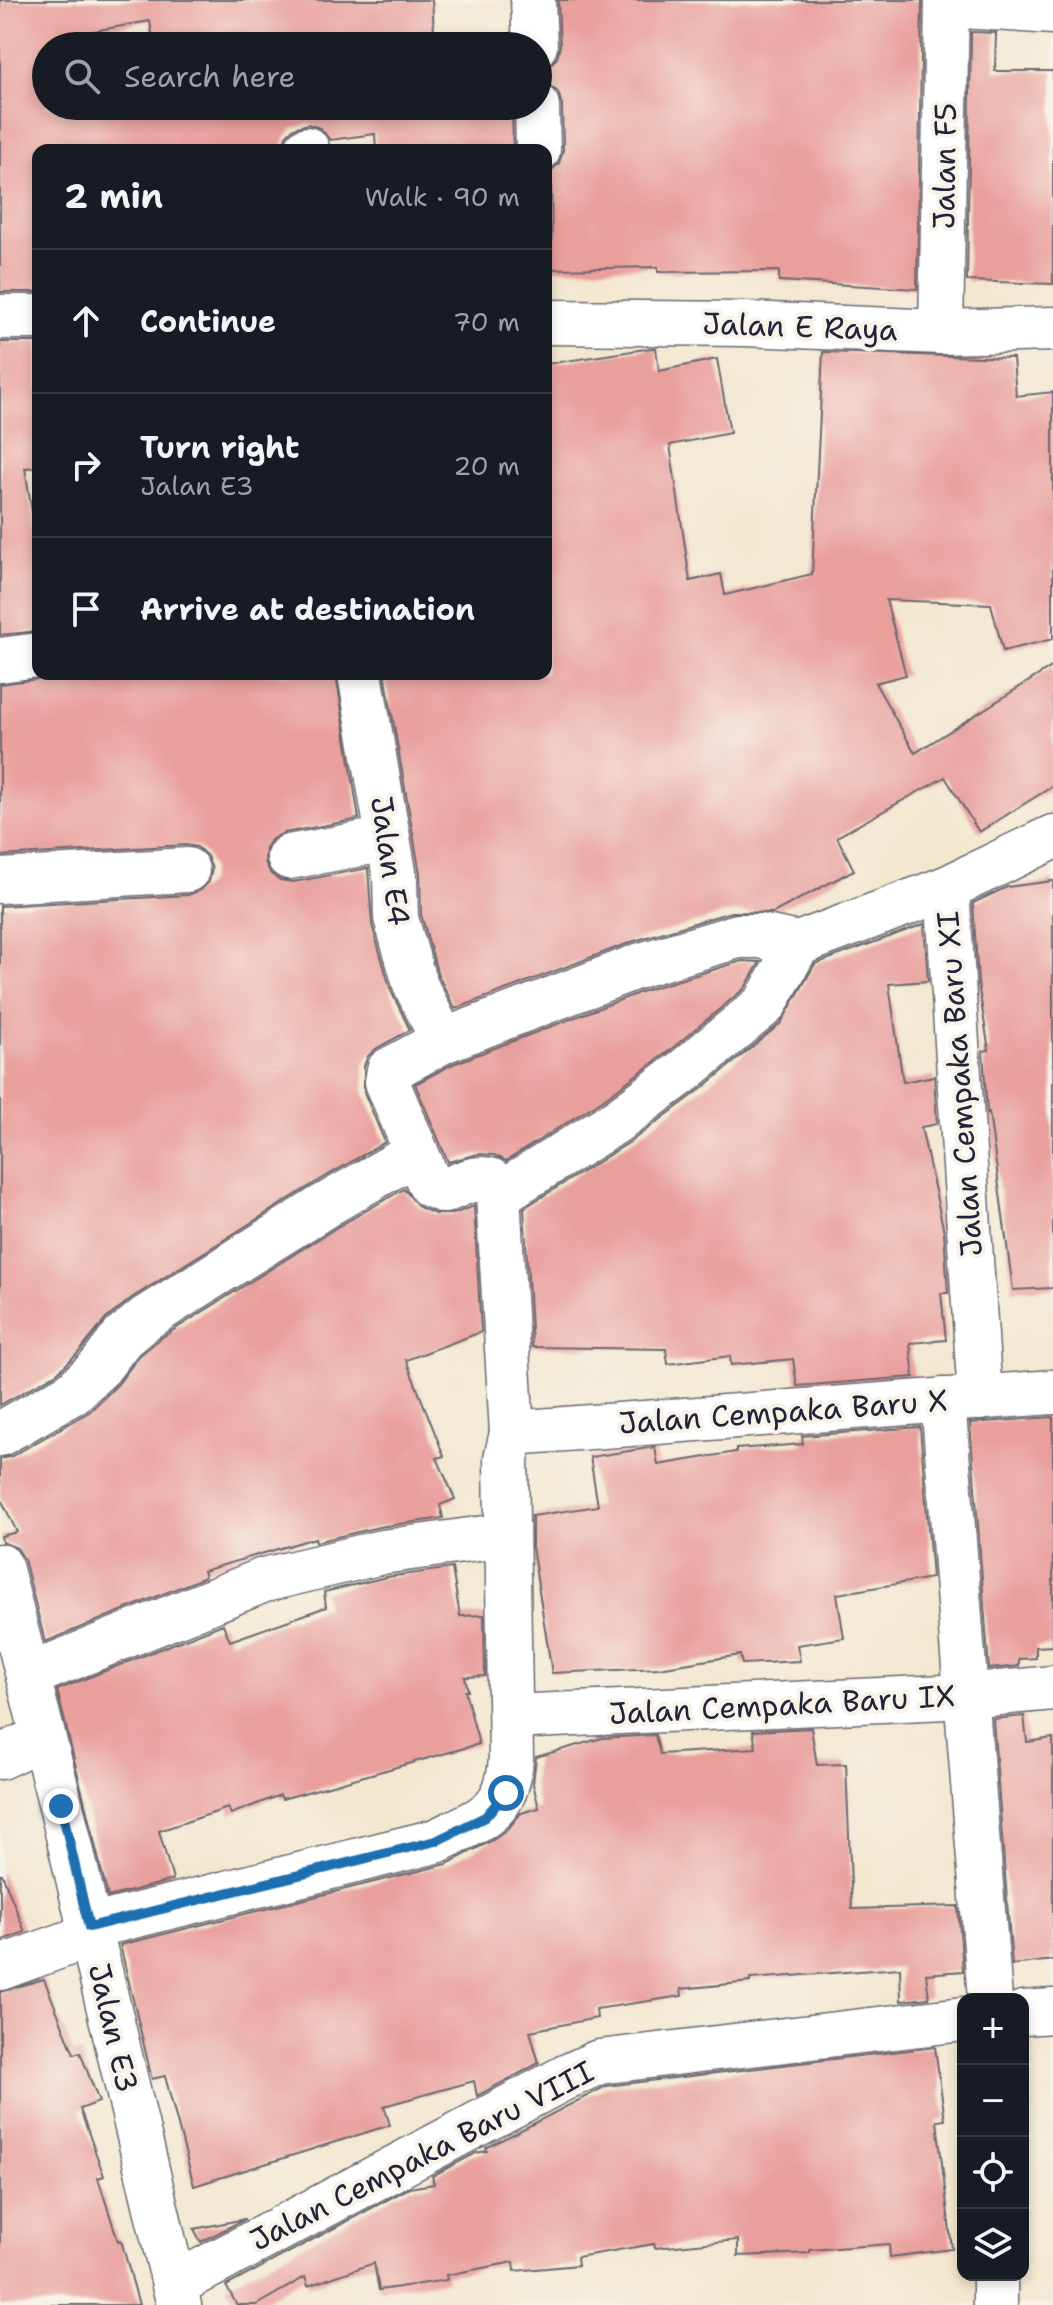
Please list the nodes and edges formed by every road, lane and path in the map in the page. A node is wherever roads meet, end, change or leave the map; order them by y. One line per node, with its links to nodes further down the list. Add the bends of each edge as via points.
1 (533, 0): 4 (street)
2 (947, 3): 3 (street); 11 (street, Jalan F5)
3 (1053, 12)
4 (534, 32)
5 (537, 120): 6 (street)
6 (538, 144)
7 (0, 317): 8 (street)
8 (32, 317)
9 (552, 322): 11 (street, Jalan E Raya)
10 (1053, 329): 11 (street, Jalan E Raya)
11 (941, 332)
12 (32, 656): 13 (street)
13 (0, 660)
14 (361, 680): 16 (street, Jalan E4)
15 (1053, 837): 20 (street, Jalan Cempaka Baru XI)
16 (388, 839): 17 (street); 22 (street, Jalan E4, via 406,958)
17 (289, 857)
18 (187, 870): 19 (street)
19 (0, 881)
20 (947, 888): 21 (street); 26 (street, Jalan Cempaka Baru XI)
21 (798, 944): 22 (street, via 738,936 641,965); 24 (street, via 765,1004 615,1122)
22 (443, 1041): 23 (street, via 386,1075)
23 (416, 1153): 24 (street, via 436,1189 485,1178); 28 (street, via 146,1318 72,1393)
24 (498, 1195): 27 (street)
25 (1053, 1392): 26 (street, Jalan Cempaka Baru X)
26 (962, 1399): 27 (street, Jalan Cempaka Baru X); 33 (street, Jalan Cempaka Baru XI)
27 (512, 1433): 29 (street, via 506,1459)
28 (0, 1434)
29 (507, 1535): 31 (street, via 382,1552 264,1580); 34 (street)
30 (0, 1566): 31 (street, Jalan E3)
31 (29, 1675): 35 (street, Jalan E3)
32 (1053, 1688): 33 (street, Jalan Cempaka Baru IX)
33 (967, 1696): 34 (street, Jalan Cempaka Baru IX); 39 (street, Jalan Cempaka Baru XI)
34 (511, 1717): 37 (street, via 510,1779 506,1793 485,1817 436,1841)
35 (43, 1737): 36 (street); 37 (street, Jalan E3)
36 (0, 1757)
37 (90, 1931): 38 (street); 44 (street, Jalan E3)
38 (0, 1968)
39 (990, 1993)
40 (1053, 2011): 41 (street)
41 (1029, 2013)
42 (957, 2020): 44 (street, Jalan Cempaka Baru VIII, via 599,2062)
43 (995, 2281): 45 (street)
44 (177, 2295)
45 (995, 2305)

